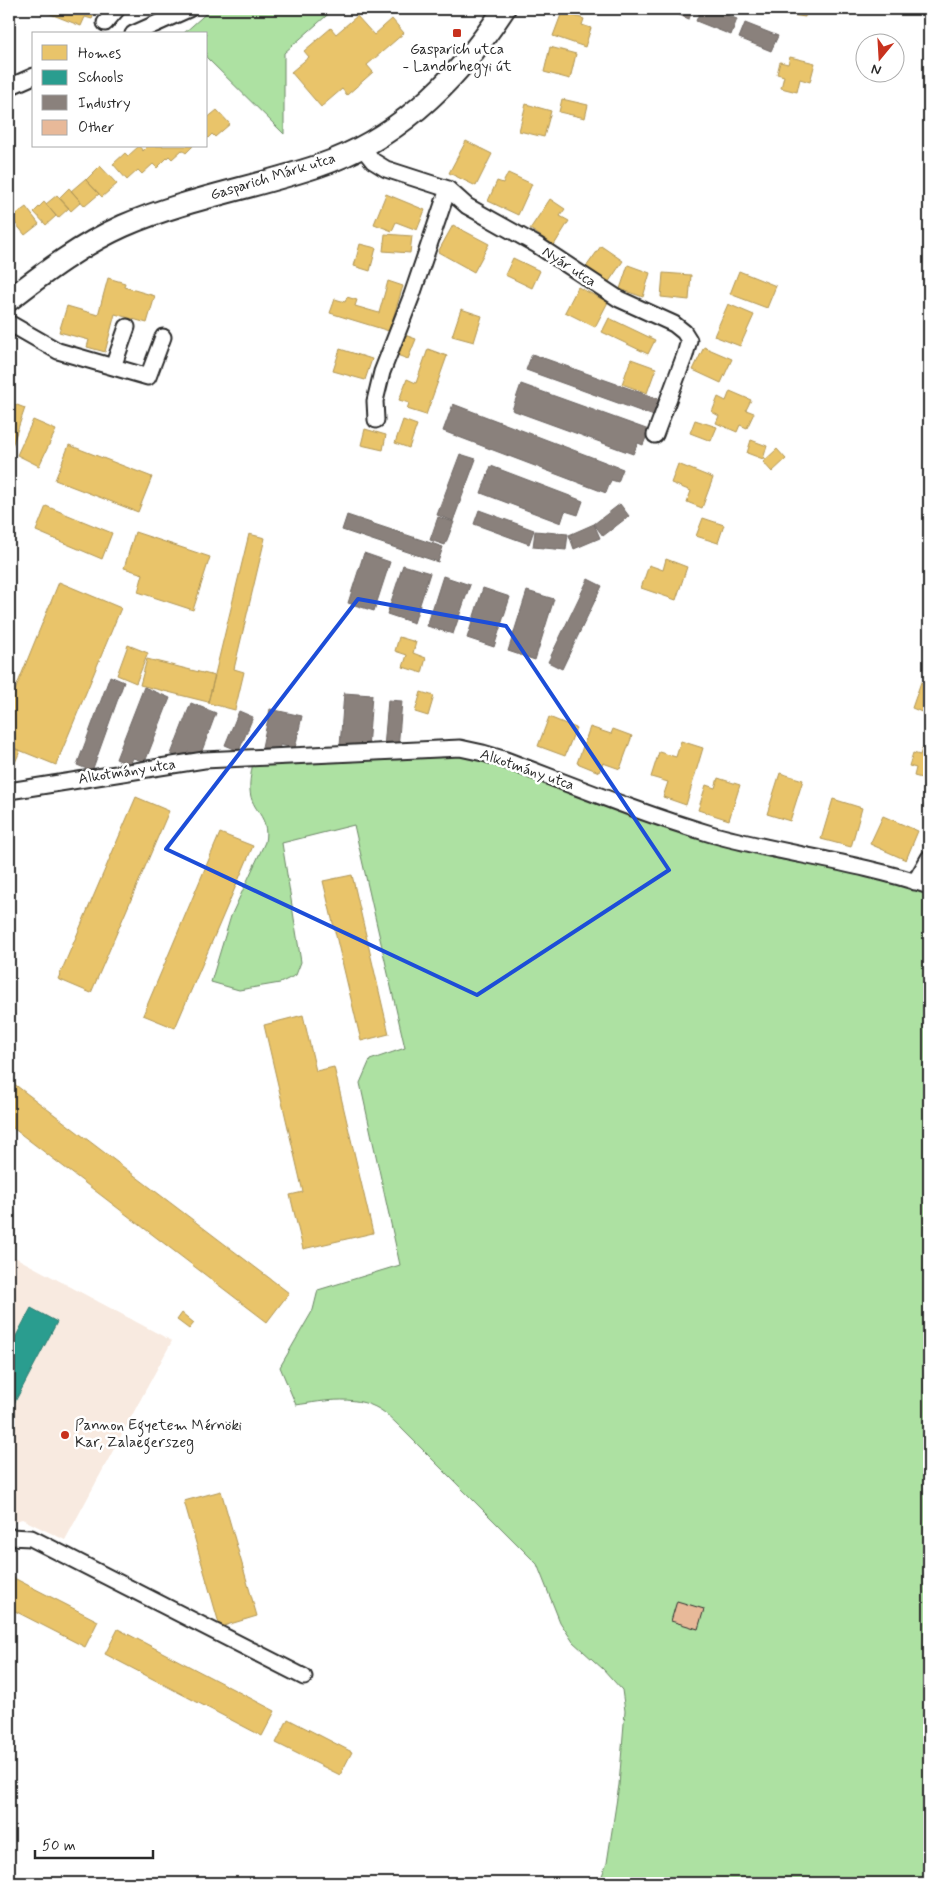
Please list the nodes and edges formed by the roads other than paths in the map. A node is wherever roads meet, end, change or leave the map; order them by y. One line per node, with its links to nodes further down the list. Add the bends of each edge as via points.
1 (117, 9): 4 (street)
2 (502, 9): 8 (street, Gasparich Márk utca, via 487,35 435,95)
3 (184, 10): 5 (street)
4 (105, 23)
5 (137, 32)
6 (32, 77): 7 (street)
7 (9, 87)
8 (362, 148): 9 (street, Nyár utca, via 373,161 386,169); 10 (street, Gasparich Márk utca, via 319,166 180,205 122,226 58,262)
9 (448, 189): 15 (street, via 382,372 375,401); 16 (street, Nyár utca, via 467,206 619,299 674,324 684,332 689,340 686,356)
10 (9, 300)
11 (9, 323): 14 (street, via 58,350)
12 (127, 327): 14 (street)
13 (163, 337): 14 (street, via 148,378)
14 (113, 367)
15 (376, 420)
16 (655, 435)
17 (9, 791): 19 (street, Alkotmány utca, via 204,760 460,748 503,759 710,833 761,847 880,871)
18 (929, 858): 19 (street)
19 (922, 884)
20 (9, 1537): 21 (street, via 31,1538)
21 (304, 1677)

